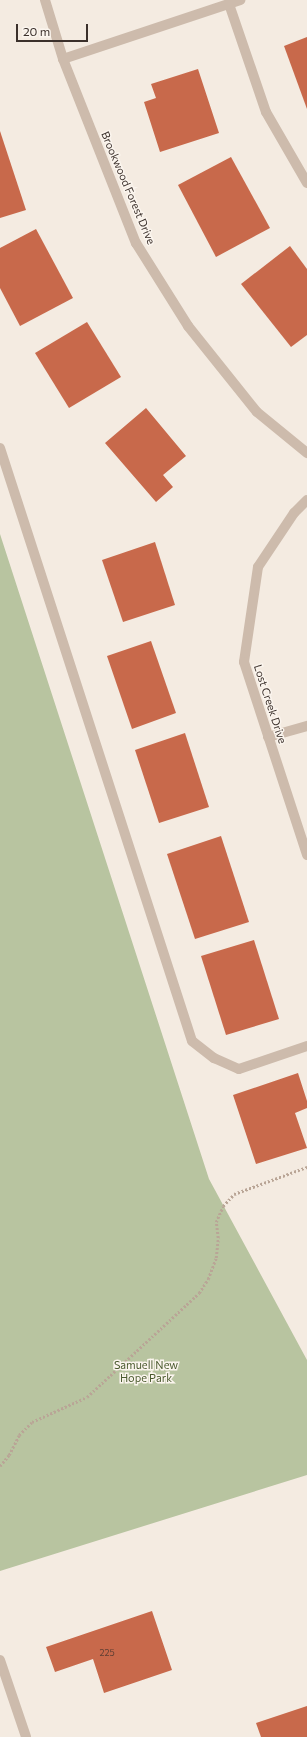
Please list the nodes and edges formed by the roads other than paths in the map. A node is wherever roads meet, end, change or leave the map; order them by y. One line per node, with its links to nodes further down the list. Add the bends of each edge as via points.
1 (45, 0): 4 (street, Brookwood Forest Drive)
2 (240, 0): 3 (street)
3 (229, 4): 4 (street); 5 (street, via 266,112)
4 (63, 58): 7 (street, Brookwood Forest Drive, via 140,249 188,326 257,412)
5 (307, 183)
6 (0, 448): 12 (street, via 192,1040 214,1058 239,1069)
7 (307, 453)
8 (307, 500): 10 (street, Lost Creek Drive, via 294,513 258,567 244,662)
9 (307, 726): 10 (street)
10 (268, 737): 11 (street, Lost Creek Drive)
11 (307, 855)
12 (307, 1046)
13 (0, 1660): 14 (street)
14 (26, 1737)

